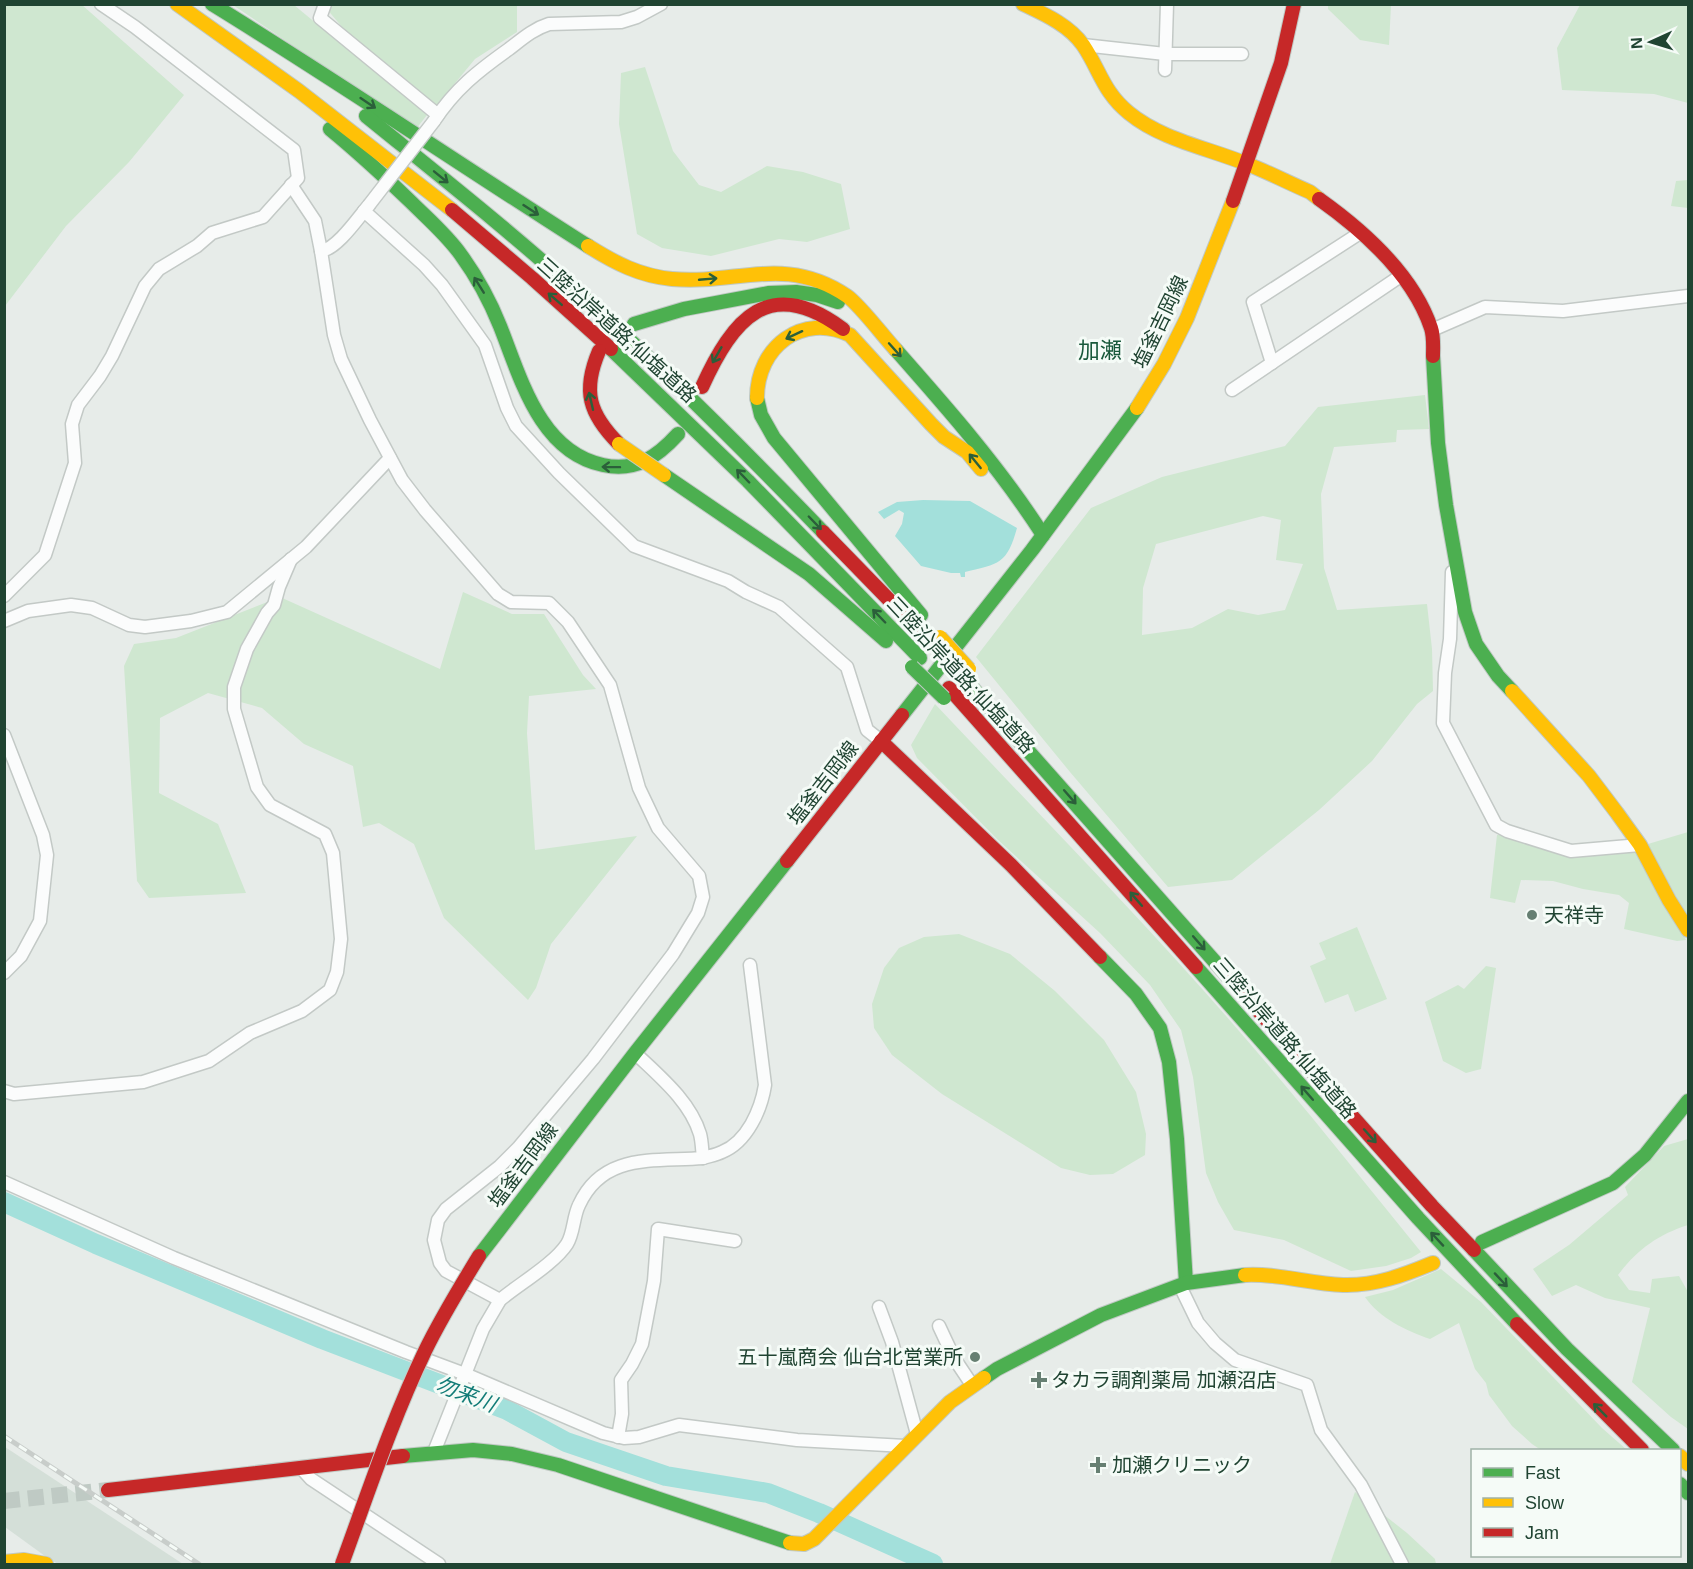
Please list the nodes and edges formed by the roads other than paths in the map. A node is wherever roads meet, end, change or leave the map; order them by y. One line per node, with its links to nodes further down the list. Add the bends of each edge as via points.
1 (101, 4): 17 (street, via 294,150 298,178)
2 (176, 4): 31 (main road, one-way to 2, via 652,460 619,468 590,464 565,448 533,406 489,301 460,254 370,163); 39 (main road, 三陸沿岸道路;仙塩道路, one-way to 2, via 721,453 479,232 298,88)
3 (210, 4): 23 (main road, one-way to 23, via 322,72 618,265 672,279 802,275 849,297); 38 (main road, 三陸沿岸道路;仙塩道路, one-way to 38, via 374,123 584,298)
4 (324, 4): 15 (street, via 320,18)
5 (633, 4): 10 (street)
6 (661, 4): 10 (street)
7 (1023, 4): 11 (main road, via 1048,16)
8 (1167, 4): 12 (street)
9 (1294, 4): 16 (main road, 塩釜吉岡線, via 1281,63)
10 (644, 13): 15 (street, via 621,22 540,27 467,80)
11 (1083, 45): 12 (street); 16 (main road, via 1106,88 1129,113 1158,132)
12 (1166, 54): 13 (street); 14 (street)
13 (1242, 54)
14 (1165, 70)
15 (436, 118): 18 (street, bridge)
16 (1247, 164): 19 (main road, via 1310,192); 33 (main road, 塩釜吉岡線, via 1187,318 1164,364 1137,408)
17 (291, 185): 20 (street, via 315,221); 36 (street, via 263,217 212,233 159,269 145,286 112,356 78,405 72,424 75,463 45,555)
18 (366, 208): 20 (street, via 337,243); 41 (street, via 442,285 485,345 516,426 559,473 634,546 728,581 779,607 847,668 867,730)
19 (1360, 233): 21 (main road); 28 (street, via 1254,302)
20 (321, 251): 32 (street, via 341,358)
21 (1402, 275): 25 (main road); 28 (street)
22 (1689, 296): 25 (street, via 1563,311 1485,307)
23 (867, 319): 24 (main road, via 840,302 796,292 719,302); 33 (main road, one-way to 33, via 978,444 1020,496)
24 (634, 324)
25 (1432, 330): 34 (main road, via 1438,443)
26 (850, 335): 29 (main road, one-way to 29, via 827,315 802,305 782,304 764,309 749,316 730,335); 33 (main road, one-way to 26, via 1011,506 967,452 931,424); 38 (main road, one-way to 38, via 822,327 800,331 780,342 760,372 758,400 763,418)
27 (599, 351): 39 (main road, one-way to 27, bridge, via 809,573 619,444 601,425 591,405 588,377)
28 (1272, 363): 30 (street)
29 (702, 387)
30 (1232, 390)
31 (678, 434)
32 (390, 458): 35 (street); 55 (street, via 425,510 498,594 511,603 549,603 568,622 610,685 639,788 658,828 699,876 703,897 698,913 673,954 593,1059 518,1148 446,1209 438,1221 436,1253 446,1271)
33 (1043, 535): 41 (main road, 塩釜吉岡線)
34 (1453, 549): 42 (main road, via 1465,612 1476,644 1498,676 1589,776); 42 (street, via 1443,723 1496,825 1571,851)
35 (291, 559): 37 (street, via 227,612 191,621 145,627 129,625 92,608 70,605 28,611); 47 (street, via 274,605 247,649 234,687 234,709 257,787 270,805 325,834 333,853 341,939 337,972 330,990 302,1011 250,1032 209,1060 143,1082 14,1094)
36 (4, 596)
37 (4, 621)
38 (936, 641): 64 (main road, 三陸沿岸道路;仙塩道路, one-way to 64, bridge, via 1432,1206 1568,1349)
39 (916, 662): 63 (main road, 三陸沿岸道路;仙塩道路, one-way to 39, bridge, via 1418,1218 1039,789 987,743)
40 (4, 735): 45 (street, via 47,855 40,921 21,956)
41 (881, 741): 46 (main road, 塩釜吉岡線); 54 (main road, via 1011,865 1136,994 1160,1028 1169,1062 1175,1117)
42 (1641, 845): 43 (main road)
43 (1689, 930)
44 (750, 965): 49 (street, via 765,1085 762,1103 739,1140 724,1152)
45 (4, 973)
46 (635, 1053): 49 (street, via 688,1108 700,1134); 70 (main road, 塩釜吉岡線, bridge, via 479,1256 442,1319 386,1446)
47 (4, 1091)
48 (1689, 1101): 52 (main road, via 1632,1170 1604,1187)
49 (703, 1158): 55 (street, via 633,1161 609,1170 591,1185 579,1205 569,1242 560,1253)
50 (4, 1182): 58 (street, via 174,1258)
51 (735, 1241): 61 (street, via 658,1229 654,1281 642,1344 621,1380)
52 (1482, 1242)
53 (1433, 1263): 54 (main road, via 1367,1284 1251,1275)
54 (1183, 1285): 59 (main road, via 1101,1315); 72 (street, via 1198,1323 1235,1360 1307,1385 1321,1430 1361,1485)
55 (500, 1300): 58 (street)
56 (879, 1307): 60 (street)
57 (939, 1326): 59 (street)
58 (464, 1375): 61 (street); 65 (street)
59 (972, 1385): 60 (main road)
60 (916, 1434): 62 (main road)
61 (618, 1437): 62 (street, via 639,1437 679,1425 797,1440)
62 (905, 1446): 65 (main road, via 814,1539 804,1544 792,1544 558,1465 512,1454)
63 (1641, 1449)
64 (1672, 1449)
65 (434, 1452): 66 (main road)
66 (301, 1468): 67 (main road); 71 (street, via 311,1479)
67 (108, 1490)
68 (4, 1562): 69 (main road)
69 (46, 1564)
70 (342, 1564)
71 (440, 1564)
72 (1402, 1564)

